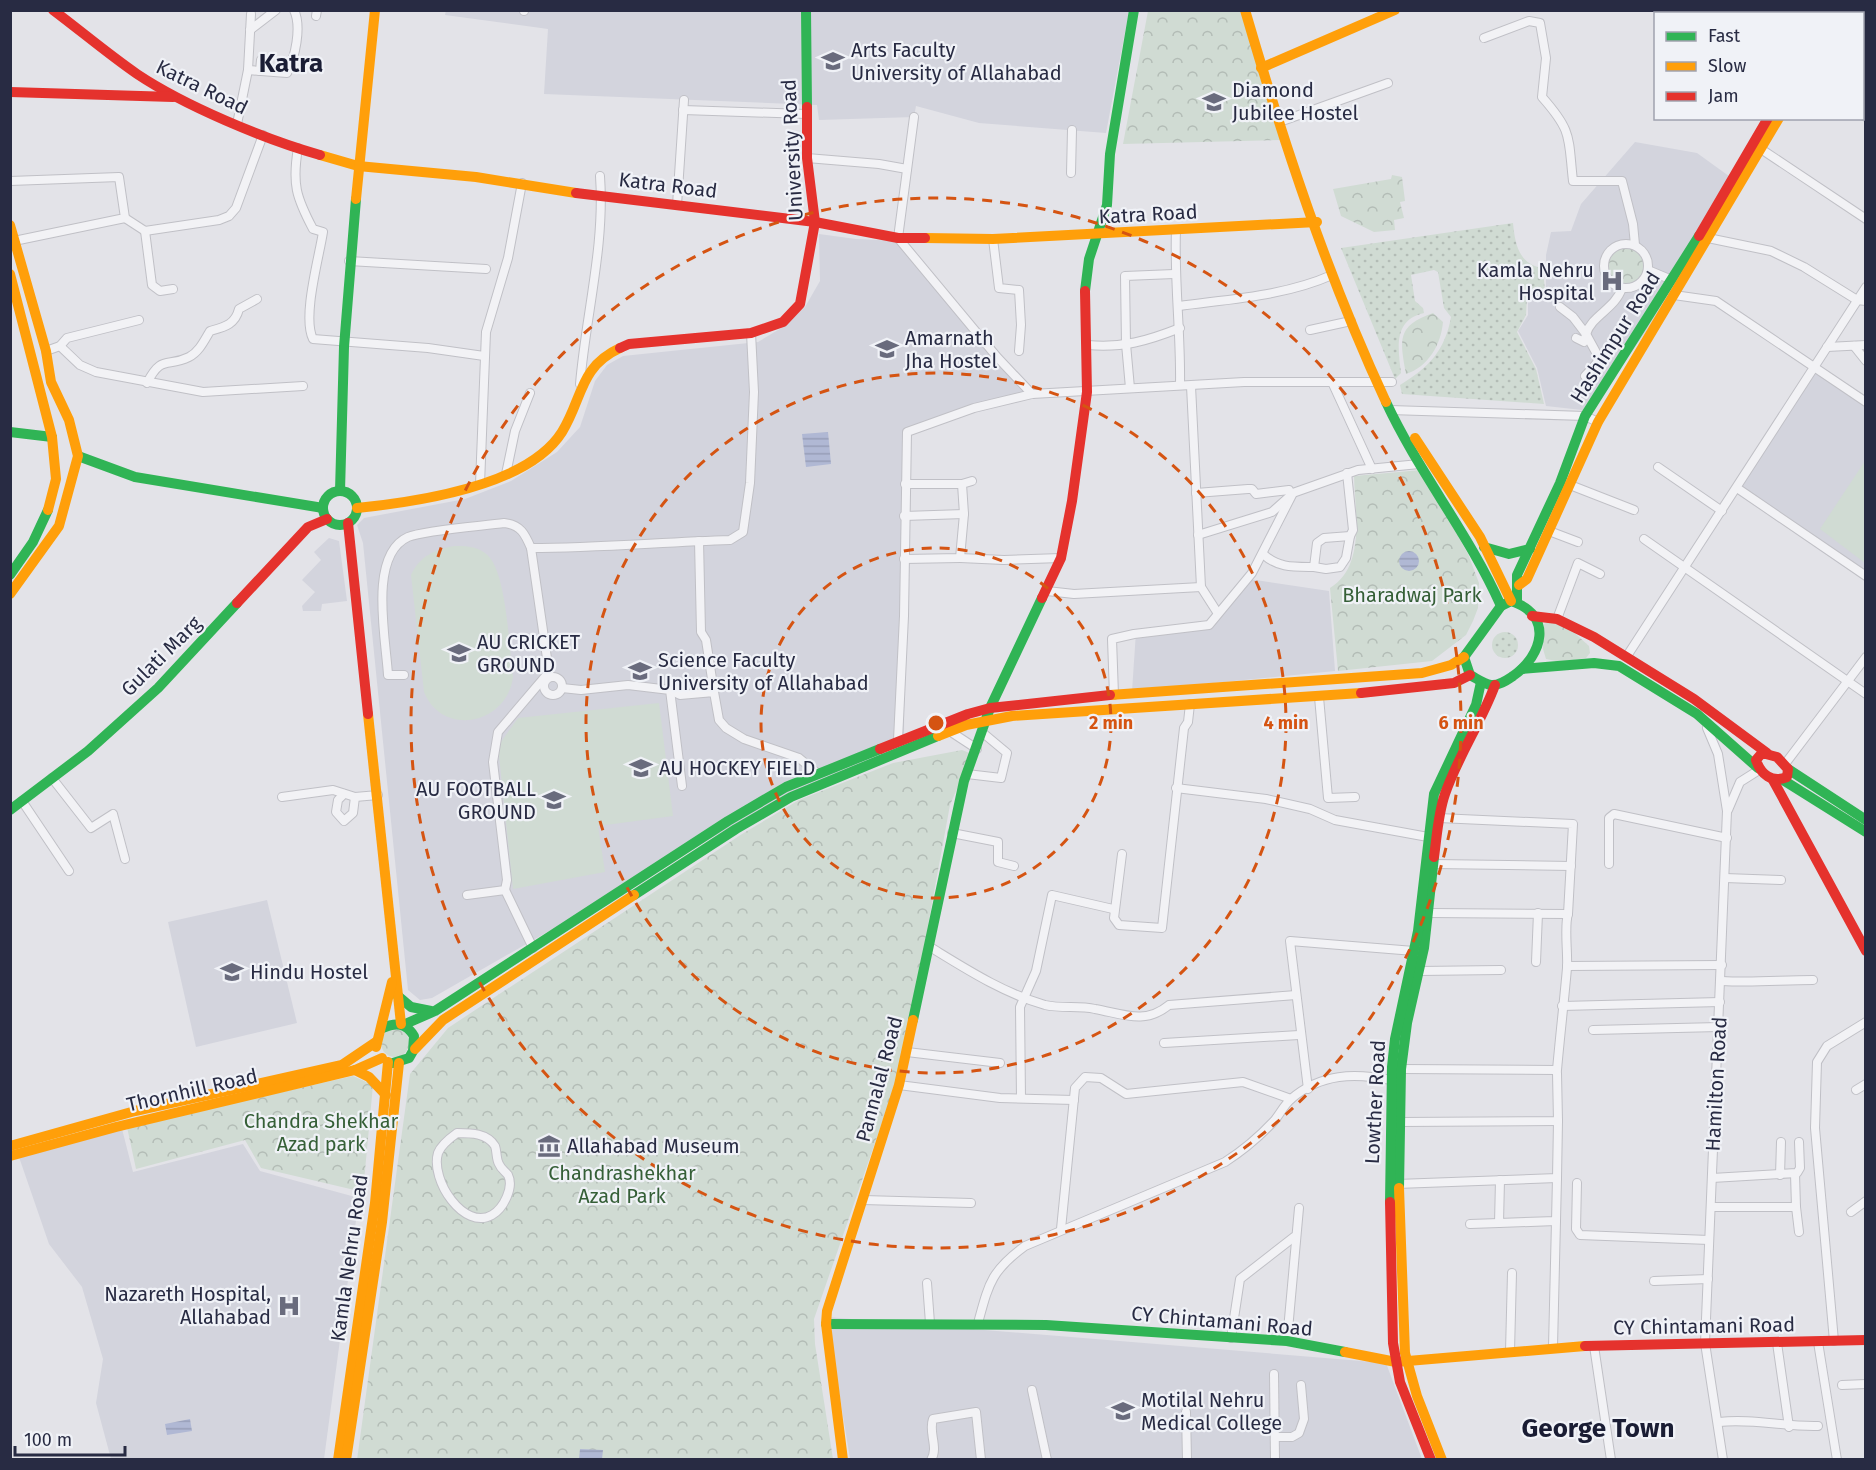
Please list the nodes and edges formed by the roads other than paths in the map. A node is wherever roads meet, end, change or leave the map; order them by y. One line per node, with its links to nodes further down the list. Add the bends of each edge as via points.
1 (53, 10): 19 (main road, Katra Road, via 137,74)
2 (276, 10): 11 (street)
3 (294, 10): 16 (street, via 296,35 287,73)
4 (375, 10): 34 (main road, via 367,113)
5 (806, 10): 22 (main road, University Road)
6 (1134, 10): 49 (main road, Pannalal Road, via 1110,154 1107,205)
7 (1245, 10): 14 (main road)
8 (1252, 10): 14 (main road)
9 (1395, 10): 14 (main road)
10 (251, 15): 11 (street)
11 (250, 30): 15 (street)
12 (1485, 38): 54 (street, via 1529,21 1540,23 1546,58 1542,97 1568,131 1573,181 1622,181)
13 (261, 60): 16 (street)
14 (1265, 67): 24 (main road); 45 (main road)
15 (248, 70): 16 (street); 28 (street)
16 (260, 71)
17 (1388, 83): 24 (street)
18 (10, 92): 19 (main road)
19 (177, 97): 28 (main road, Katra Road)
20 (684, 100): 21 (street)
21 (683, 110): 22 (street); 41 (street)
22 (807, 114): 33 (main road, University Road)
23 (914, 117): 35 (street)
24 (1284, 120): 45 (main road)
25 (1767, 120): 32 (main road, Hashimpur Road)
26 (1773, 120): 32 (main road)
27 (1778, 120): 32 (main road)
28 (237, 124): 30 (main road, Katra Road)
29 (1072, 130): 36 (street)
30 (263, 135): 31 (main road, Katra Road); 48 (street, via 236,208 229,216 183,228)
31 (298, 148): 34 (main road, Katra Road); 79 (street, via 293,178 301,207 313,230 323,232 311,299 310,333 314,339)
32 (1755, 152): 43 (street); 51 (main road); 61 (main road, Hashimpur Road)
33 (807, 158): 35 (street); 44 (main road, University Road)
34 (358, 166): 39 (main road, Katra Road); 55 (main road)
35 (907, 169): 50 (street)
36 (1071, 173)
37 (600, 176): 40 (street)
38 (10, 181): 42 (street, via 119,177)
39 (522, 183): 40 (main road, Katra Road); 88 (street, via 508,258 486,332)
40 (601, 195): 41 (main road, Katra Road); 97 (street, via 598,265 585,331)
41 (677, 205): 44 (main road, Katra Road)
42 (125, 218): 48 (street); 53 (street)
43 (1866, 219)
44 (815, 222): 50 (main road, Katra Road); 76 (main road, University Road, via 800,304 783,322)
45 (1314, 222): 47 (main road, Katra Road); 60 (main road); 94 (main road)
46 (10, 225): 53 (main road)
47 (1176, 230): 49 (main road, Katra Road); 58 (street)
48 (145, 231): 64 (street, via 152,285 160,291)
49 (1095, 234): 52 (main road, Katra Road); 81 (main road, Pannalal Road, via 1085,294)
50 (898, 238): 52 (main road, Katra Road); 102 (street)
51 (1708, 238): 65 (main road); 67 (street, via 1771,251)
52 (993, 239): 87 (street, via 999,288 1019,290)
53 (14, 241): 86 (main road)
54 (1635, 245): 57 (street, via 1646,256); 63 (street, via 1615,246 1605,257 1607,279)
55 (349, 261): 56 (street); 79 (main road)
56 (486, 269)
57 (1648, 270): 61 (street); 63 (street, via 1641,283)
58 (1174, 274): 68 (street); 80 (street, via 1125,276)
59 (11, 275): 71 (main road)
60 (1332, 275): 68 (street, via 1262,294); 73 (main road)
61 (1672, 280): 105 (main road, Hashimpur Road)
62 (1866, 287): 67 (street)
63 (1622, 288): 77 (street, via 1619,298 1589,325)
64 (173, 289)
65 (1674, 295): 90 (street, via 1716,301); 106 (main road)
66 (257, 299): 93 (street, via 239,309 230,325 210,332 188,358 154,368)
67 (1861, 301): 85 (street)
68 (1179, 306): 74 (street)
69 (1560, 307): 77 (street)
70 (10, 317): 71 (street)
71 (23, 318): 109 (main road)
72 (139, 320): 83 (street, via 75,335)
73 (1351, 321): 75 (street); 94 (main road)
74 (1180, 328): 80 (street, via 1144,343); 95 (street)
75 (1310, 330)
76 (751, 333): 97 (main road, University Road, via 630,344 596,361); 137 (street, via 754,392 744,527 734,539)
77 (1586, 334): 78 (street, via 1584,342); 91 (street, via 1598,356)
78 (1576, 338)
79 (343, 343): 88 (street); 123 (main road)
80 (1126, 344): 81 (street); 99 (street)
81 (1088, 345): 100 (main road, Pannalal Road)
82 (1866, 345): 84 (street)
83 (60, 346): 86 (street); 93 (street, via 80,365 96,372)
84 (1854, 346): 85 (street); 89 (street)
85 (1827, 348): 90 (street)
86 (46, 351): 107 (main road, via 51,381)
87 (1019, 351)
88 (484, 356): 119 (street)
89 (1866, 361)
90 (1815, 366): 103 (street); 122 (street)
91 (1585, 376)
92 (1332, 382): 94 (street); 98 (street); 114 (street)
93 (147, 383): 96 (street, via 203,392)
94 (1384, 383): 104 (main road)
95 (1180, 385): 98 (street); 99 (street)
96 (303, 386)
97 (580, 386): 116 (main road, University Road, via 561,434 549,449)
98 (1191, 386): 124 (street)
99 (1130, 388): 100 (street)
100 (1087, 392): 102 (street); 144 (main road, Pannalal Road)
101 (530, 393): 116 (street, via 515,431)
102 (1032, 394): 118 (street, via 974,408 907,432)
103 (1866, 402)
104 (1394, 410): 105 (street); 111 (main road); 139 (main road)
105 (1585, 416): 106 (street); 141 (main road, Hashimpur Road)
106 (1598, 422): 121 (main road)
107 (71, 429): 109 (main road, via 65,423); 110 (main road)
108 (10, 432): 109 (main road)
109 (51, 432): 112 (main road)
110 (77, 460): 112 (main road, via 61,472); 129 (main road, via 135,477); 154 (main road, via 59,526)
111 (1419, 464): 114 (street); 155 (main road)
112 (54, 466): 149 (main road, via 56,476 49,512)
113 (1658, 467): 128 (street)
114 (1372, 469): 115 (street)
115 (1347, 473): 125 (street); 135 (street, via 1353,530)
116 (506, 474): 119 (main road, University Road)
117 (972, 481): 120 (street)
118 (905, 483): 120 (street); 131 (street)
119 (480, 484): 126 (main road, University Road)
120 (962, 484): 130 (street)
121 (1570, 485): 127 (street); 133 (main road)
122 (1737, 488): 128 (street); 150 (street)
123 (340, 491): 126 (main road, via 352,496); 129 (main road, via 328,496)
124 (1196, 493): 125 (street, via 1248,489 1256,494 1288,490); 134 (street)
125 (1291, 494): 134 (street, via 1272,512); 142 (street)
126 (357, 508): 132 (main road)
127 (1634, 510)
128 (1722, 511): 146 (street)
129 (325, 513): 132 (main road, via 336,525); 187 (main road, Gulati Marg, via 158,688)
130 (964, 514): 131 (street); 143 (street)
131 (904, 516): 145 (street)
132 (348, 523): 191 (main road)
133 (1549, 531): 138 (street); 151 (main road, via 1527,579)
134 (1198, 535): 152 (street)
135 (1350, 536): 147 (street, via 1324,538 1317,543); 147 (street, via 1340,567)
136 (1644, 539): 146 (street)
137 (699, 541): 140 (street); 170 (street, via 701,632 706,640)
138 (1578, 542)
139 (1485, 547): 141 (main road, via 1509,554); 155 (main road, via 1504,582)
140 (531, 548): 163 (street, via 524,531 504,524 410,536 401,542 391,552 382,576 388,675); 213 (street, via 549,672 498,732 494,746)
141 (1530, 549): 151 (main road, Hashimpur Road, via 1517,575)
142 (1263, 554): 147 (street, via 1273,563 1287,567); 156 (street, via 1252,573)
143 (960, 558): 144 (street); 145 (street)
144 (1060, 558): 153 (main road, Pannalal Road)
145 (903, 559): 180 (street)
146 (1685, 566): 159 (street); 166 (street)
147 (1314, 567)
148 (1600, 574): 158 (street, via 1578,563)
149 (10, 575)
150 (1866, 576)
151 (1519, 585): 155 (main road, Hashimpur Road)
152 (1201, 587): 153 (street, via 1074,594); 156 (street)
153 (1047, 591): 175 (main road, Pannalal Road)
154 (10, 594)
155 (1510, 603): 157 (main road, via 1524,604); 160 (main road)
156 (1217, 612): 171 (street, via 1209,625 1112,639)
157 (1532, 616): 158 (main road); 162 (main road, via 1541,642 1534,658)
158 (1557, 619): 159 (main road)
159 (1627, 656): 182 (main road)
160 (1464, 657): 164 (main road); 171 (main road, via 1422,673)
161 (1866, 657): 166 (street)
162 (1522, 669): 167 (main road); 176 (main road, via 1594,663 1619,666)
163 (404, 675)
164 (1470, 675): 165 (main road); 173 (main road, via 1441,685)
165 (1481, 682): 167 (main road); 202 (main road, Lowther Road, via 1476,705 1436,787)
166 (1847, 683): 172 (street); 185 (street)
167 (1495, 685): 198 (main road, Lowther Road, via 1483,717 1449,781)
168 (562, 688): 169 (street, via 628,685)
169 (670, 690): 170 (street, via 680,695); 188 (street)
170 (714, 692): 184 (street, via 719,720 726,728 762,746 800,758)
171 (1114, 694): 175 (main road)
172 (1866, 694)
173 (1319, 697): 174 (main road); 194 (street, via 1328,798)
174 (1190, 705): 177 (main road); 189 (street)
175 (990, 708): 177 (main road, Pannalal Road); 178 (main road)
176 (1697, 714): 183 (main road); 197 (street, Hamilton Road, via 1710,731 1718,754)
177 (987, 720): 178 (main road); 179 (main road, Pannalal Road)
178 (946, 727): 180 (main road); 181 (street); 245 (main road, via 791,797 736,829 444,1020)
179 (983, 733): 181 (main road, Pannalal Road); 186 (street, via 1007,753 1001,778)
180 (898, 740): 184 (main road)
181 (977, 749): 186 (main road, Pannalal Road)
182 (1767, 753): 183 (main road, via 1758,756); 185 (main road)
183 (1759, 769): 185 (main road); 197 (street, via 1740,782)
184 (817, 773): 220 (main road, via 728,821)
185 (1782, 773): 199 (main road); 200 (main road); 222 (main road)
186 (967, 774): 201 (main road, Pannalal Road)
187 (52, 778): 195 (main road, Gulati Marg); 205 (street, via 91,828 113,814)
188 (682, 786)
189 (1176, 788): 202 (street, via 1266,799 1310,809 1335,820); 215 (street, via 1162,928 1119,926)
190 (344, 794): 192 (street, via 333,790); 193 (street); 193 (street, via 338,800 336,812 344,821 353,813)
191 (378, 795): 193 (street); 226 (main road)
192 (282, 797)
193 (355, 797)
194 (1355, 797)
195 (22, 801): 196 (main road, Gulati Marg); 210 (street)
196 (10, 810)
197 (1727, 811): 203 (street, Hamilton Road)
198 (1439, 818): 206 (main road, Lowther Road); 209 (street, via 1573,824)
199 (1866, 820)
200 (1866, 832)
201 (952, 833): 208 (street, via 998,842 998,862); 219 (main road, Pannalal Road)
202 (1428, 837): 221 (main road, Lowther Road)
203 (1727, 838): 207 (street, via 1614,814 1610,818); 211 (street, Hamilton Road)
204 (1122, 854): 215 (street)
205 (125, 859)
206 (1434, 864): 209 (street); 216 (main road, Lowther Road)
207 (1609, 864)
208 (1014, 866)
209 (1571, 867): 218 (street)
210 (69, 871)
211 (1725, 878): 212 (street); 224 (street, Hamilton Road)
212 (1781, 880)
213 (505, 890): 214 (street); 220 (street)
214 (467, 895)
215 (1113, 909): 233 (street, via 1052,895 1036,971)
216 (1429, 913): 217 (street); 227 (main road, Lowther Road)
217 (1538, 913): 218 (street); 223 (street)
218 (1568, 914): 225 (street)
219 (930, 947): 233 (street); 246 (main road, Pannalal Road)
220 (533, 948): 236 (main road)
221 (1414, 951): 231 (street, via 1290,941); 252 (main road, Lowther Road, via 1395,1039)
222 (1866, 951)
223 (1536, 962)
224 (1722, 965): 225 (street); 229 (street, Hamilton Road)
225 (1567, 966): 235 (street)
226 (394, 970): 232 (main road); 239 (main road)
227 (1419, 970): 228 (street); 249 (main road, Lowther Road)
228 (1501, 970)
229 (1722, 981): 230 (street); 234 (street, Hamilton Road)
230 (1813, 981)
231 (1296, 995): 233 (street, via 1169,1005 1147,1018 1047,1005); 242 (street)
232 (398, 996): 236 (main road, via 420,1011); 238 (main road)
233 (1024, 998): 258 (street, via 1020,1007)
234 (1720, 1002): 235 (street); 240 (street, Hamilton Road)
235 (1562, 1006): 249 (street, via 1557,1070)
236 (435, 1011): 238 (main road)
237 (1866, 1023): 299 (street, via 1827,1046 1817,1062 1815,1128)
238 (402, 1025): 239 (main road); 245 (main road, via 413,1034)
239 (383, 1028): 243 (main road)
240 (1719, 1028): 241 (street); 271 (street, Hamilton Road)
241 (1593, 1030)
242 (1299, 1035): 244 (street); 255 (street)
243 (376, 1042): 247 (main road); 266 (main road, Thornhill Road, via 342,1065 135,1111)
244 (1164, 1043)
245 (415, 1049): 247 (main road, via 409,1058)
246 (907, 1052): 248 (street); 254 (main road, Pannalal Road)
247 (390, 1061): 250 (main road, Thornhill Road); 257 (main road, Kamla Nehru Road); 318 (main road, Kamla Nehru Road, via 382,1222)
248 (999, 1063)
249 (1401, 1069): 262 (main road, Lowther Road)
250 (355, 1070): 257 (main road, via 369,1077); 267 (main road, Thornhill Road)
251 (1557, 1073): 261 (street)
252 (1391, 1080): 255 (street, via 1360,1074 1333,1078); 274 (main road, Lowther Road)
253 (1866, 1084): 256 (street)
254 (899, 1085): 258 (street); 275 (main road, Pannalal Road)
255 (1308, 1089): 259 (street)
256 (1856, 1090)
257 (386, 1095): 317 (main road, Kamla Nehru Road, via 375,1203)
258 (1021, 1098): 260 (street)
259 (1290, 1099): 260 (street, via 1243,1082 1126,1094 1101,1078 1085,1077 1075,1088); 285 (street, via 1247,1148 1225,1162)
260 (1074, 1100): 285 (street)
261 (1558, 1121): 262 (street); 270 (street)
262 (1399, 1122): 274 (main road, Lowther Road)
263 (468, 1133): 263 (street, via 457,1133 438,1153 438,1178 454,1206 481,1218 492,1216 502,1207 510,1181 498,1164 495,1147 482,1135)
264 (1781, 1142): 269 (street)
265 (1799, 1142): 268 (street, via 1800,1168)
266 (10, 1146)
267 (10, 1156)
268 (1795, 1174): 269 (street); 279 (street)
269 (1780, 1175): 271 (street)
270 (1557, 1178): 272 (street); 282 (street)
271 (1712, 1178): 278 (street, Hamilton Road)
272 (1500, 1180): 274 (street); 283 (street)
273 (1577, 1183): 288 (street, via 1576,1229 1580,1235)
274 (1395, 1184): 306 (main road, Lowther Road, via 1392,1324)
275 (863, 1200): 277 (street); 295 (main road, Pannalal Road)
276 (1866, 1202): 281 (street)
277 (971, 1203)
278 (1711, 1207): 279 (street); 288 (street, Hamilton Road)
279 (1796, 1207): 286 (street)
280 (1299, 1208): 287 (street)
281 (1851, 1212)
282 (1556, 1221): 283 (street); 304 (street)
283 (1499, 1223): 284 (street)
284 (1470, 1224)
285 (1061, 1229): 294 (street, via 1025,1246 1003,1263 989,1283)
286 (1799, 1232)
287 (1294, 1237): 296 (street, via 1240,1279); 298 (street)
288 (1709, 1240): 290 (street, Hamilton Road)
289 (1512, 1273): 305 (street)
290 (1708, 1279): 291 (street); 301 (street, Hamilton Road)
291 (1654, 1281)
292 (927, 1283): 293 (street)
293 (930, 1323): 294 (main road, CY Chintamani Road); 295 (main road, CY Chintamani Road)
294 (978, 1323): 296 (main road, CY Chintamani Road)
295 (826, 1324): 319 (main road, Pannalal Road)
296 (1232, 1338): 298 (main road, CY Chintamani Road)
297 (1866, 1340): 299 (main road, CY Chintamani Road)
298 (1287, 1341): 306 (main road, CY Chintamani Road)
299 (1834, 1341): 300 (main road, CY Chintamani Road)
300 (1818, 1342): 302 (main road, CY Chintamani Road); 329 (street)
301 (1705, 1343): 302 (main road, CY Chintamani Road); 303 (main road, CY Chintamani Road); 313 (street, Hamilton Road)
302 (1777, 1343): 315 (street)
303 (1594, 1346): 304 (main road, CY Chintamani Road); 327 (street)
304 (1553, 1347): 305 (main road, CY Chintamani Road)
305 (1510, 1352): 306 (main road, CY Chintamani Road)
306 (1401, 1362): 325 (main road, Lowther Road, via 1407,1401); 326 (main road, Lowther Road)
307 (1274, 1374): 316 (street)
308 (1866, 1384): 310 (street)
309 (1301, 1385): 316 (street, via 1305,1419 1299,1433)
310 (1842, 1385)
311 (1032, 1390): 322 (street)
312 (1186, 1412): 323 (street)
313 (1719, 1422): 315 (street, via 1756,1420); 328 (street, Hamilton Road)
314 (1818, 1426): 315 (street)
315 (1789, 1427)
316 (1275, 1437): 324 (street)
317 (338, 1460)
318 (346, 1460)
319 (843, 1460)
320 (931, 1460): 321 (street, via 935,1452 933,1419 976,1412)
321 (981, 1460)
322 (1047, 1460)
323 (1187, 1460)
324 (1275, 1460)
325 (1431, 1460)
326 (1442, 1460)
327 (1611, 1460)
328 (1723, 1460)
329 (1836, 1460)

